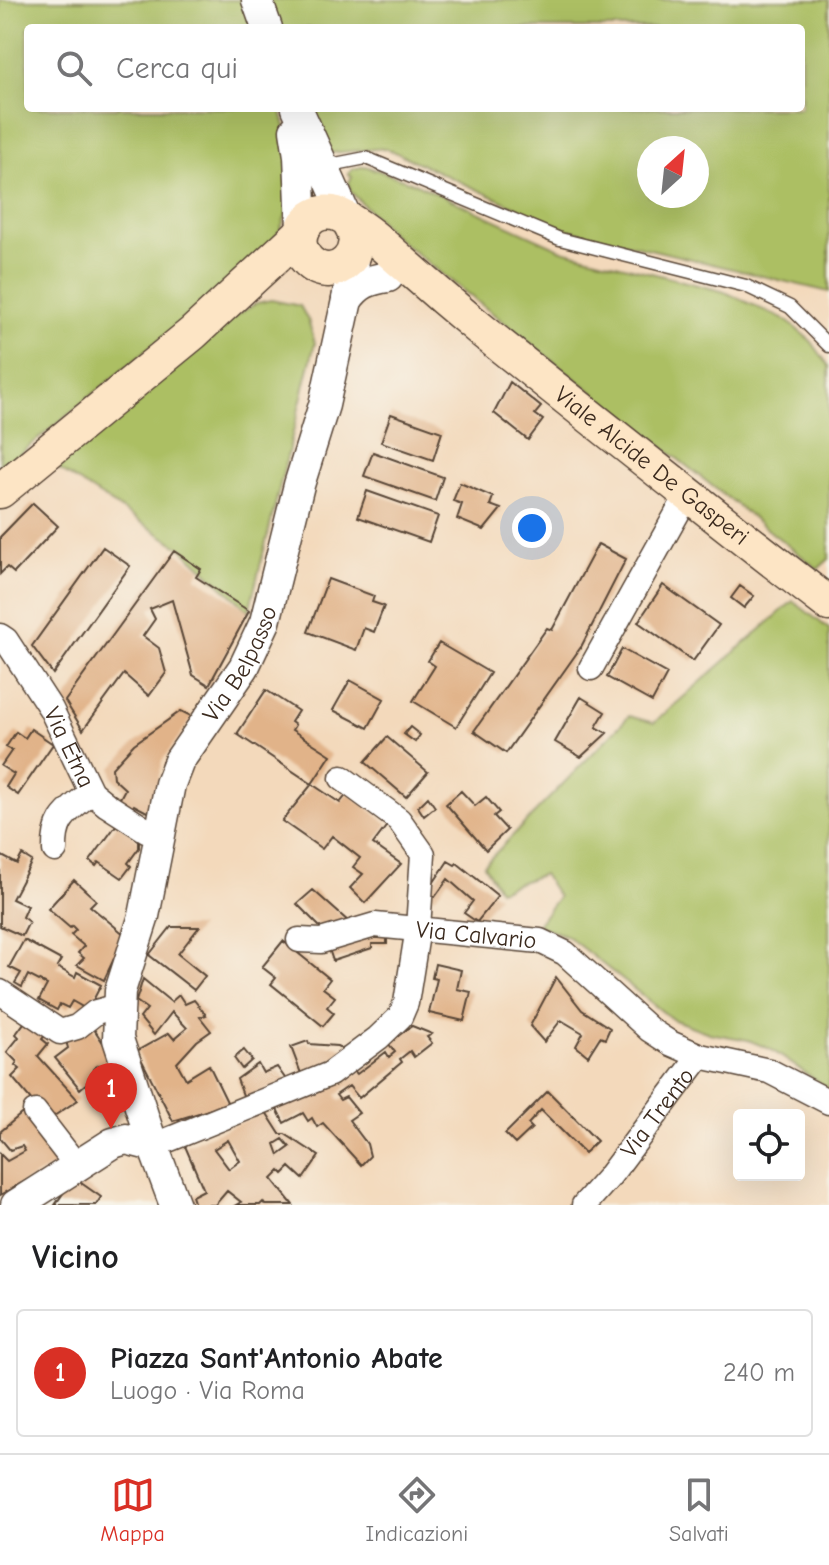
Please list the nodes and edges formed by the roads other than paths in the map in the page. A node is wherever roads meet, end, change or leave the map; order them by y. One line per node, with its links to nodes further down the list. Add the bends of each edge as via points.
1 (257, 0): 2 (street)
2 (266, 24)
3 (294, 112): 6 (street)
4 (296, 112): 5 (street)
5 (327, 178): 7 (street); 10 (lane, via 366,158 560,239 746,286 790,307)
6 (301, 231): 7 (main road, via 302,253 308,261); 7 (main road, via 322,212 340,214); 9 (main road)
7 (347, 258): 8 (main road); 8 (main road); 9 (main road, via 285,277); 18 (street, Via Belpasso, via 324,405 265,622 244,667 179,761)
8 (475, 325): 12 (main road, Viale Alcide De Gasperi)
9 (193, 333): 11 (main road)
10 (829, 346)
11 (0, 491)
12 (688, 494): 13 (main road, Viale Alcide De Gasperi); 15 (street)
13 (826, 597)
14 (0, 636): 17 (street, Via Etna, via 51,709)
15 (591, 668)
16 (342, 778): 20 (street, via 399,820 423,854)
17 (91, 792): 18 (street, Via Etna); 19 (street, via 59,821)
18 (160, 836): 23 (street, Via Belpasso)
19 (55, 850)
20 (418, 928): 21 (street, via 375,925 321,941); 24 (street, Via Calvario, via 540,941 565,953 650,1030); 27 (street, Via Calvario, via 406,1003 400,1017 378,1038 330,1074)
21 (299, 940)
22 (0, 992): 23 (street, via 60,1032)
23 (118, 1006): 27 (street, Via Belpasso, via 118,1039)
24 (700, 1056): 25 (street, Via Calvario, via 769,1071); 31 (street, Via Trento)
25 (829, 1102)
26 (35, 1112): 28 (street)
27 (167, 1140): 28 (street, via 126,1139); 30 (street, Via Belpasso)
28 (73, 1168): 29 (street)
29 (16, 1205)
30 (175, 1205)
31 (584, 1205)

